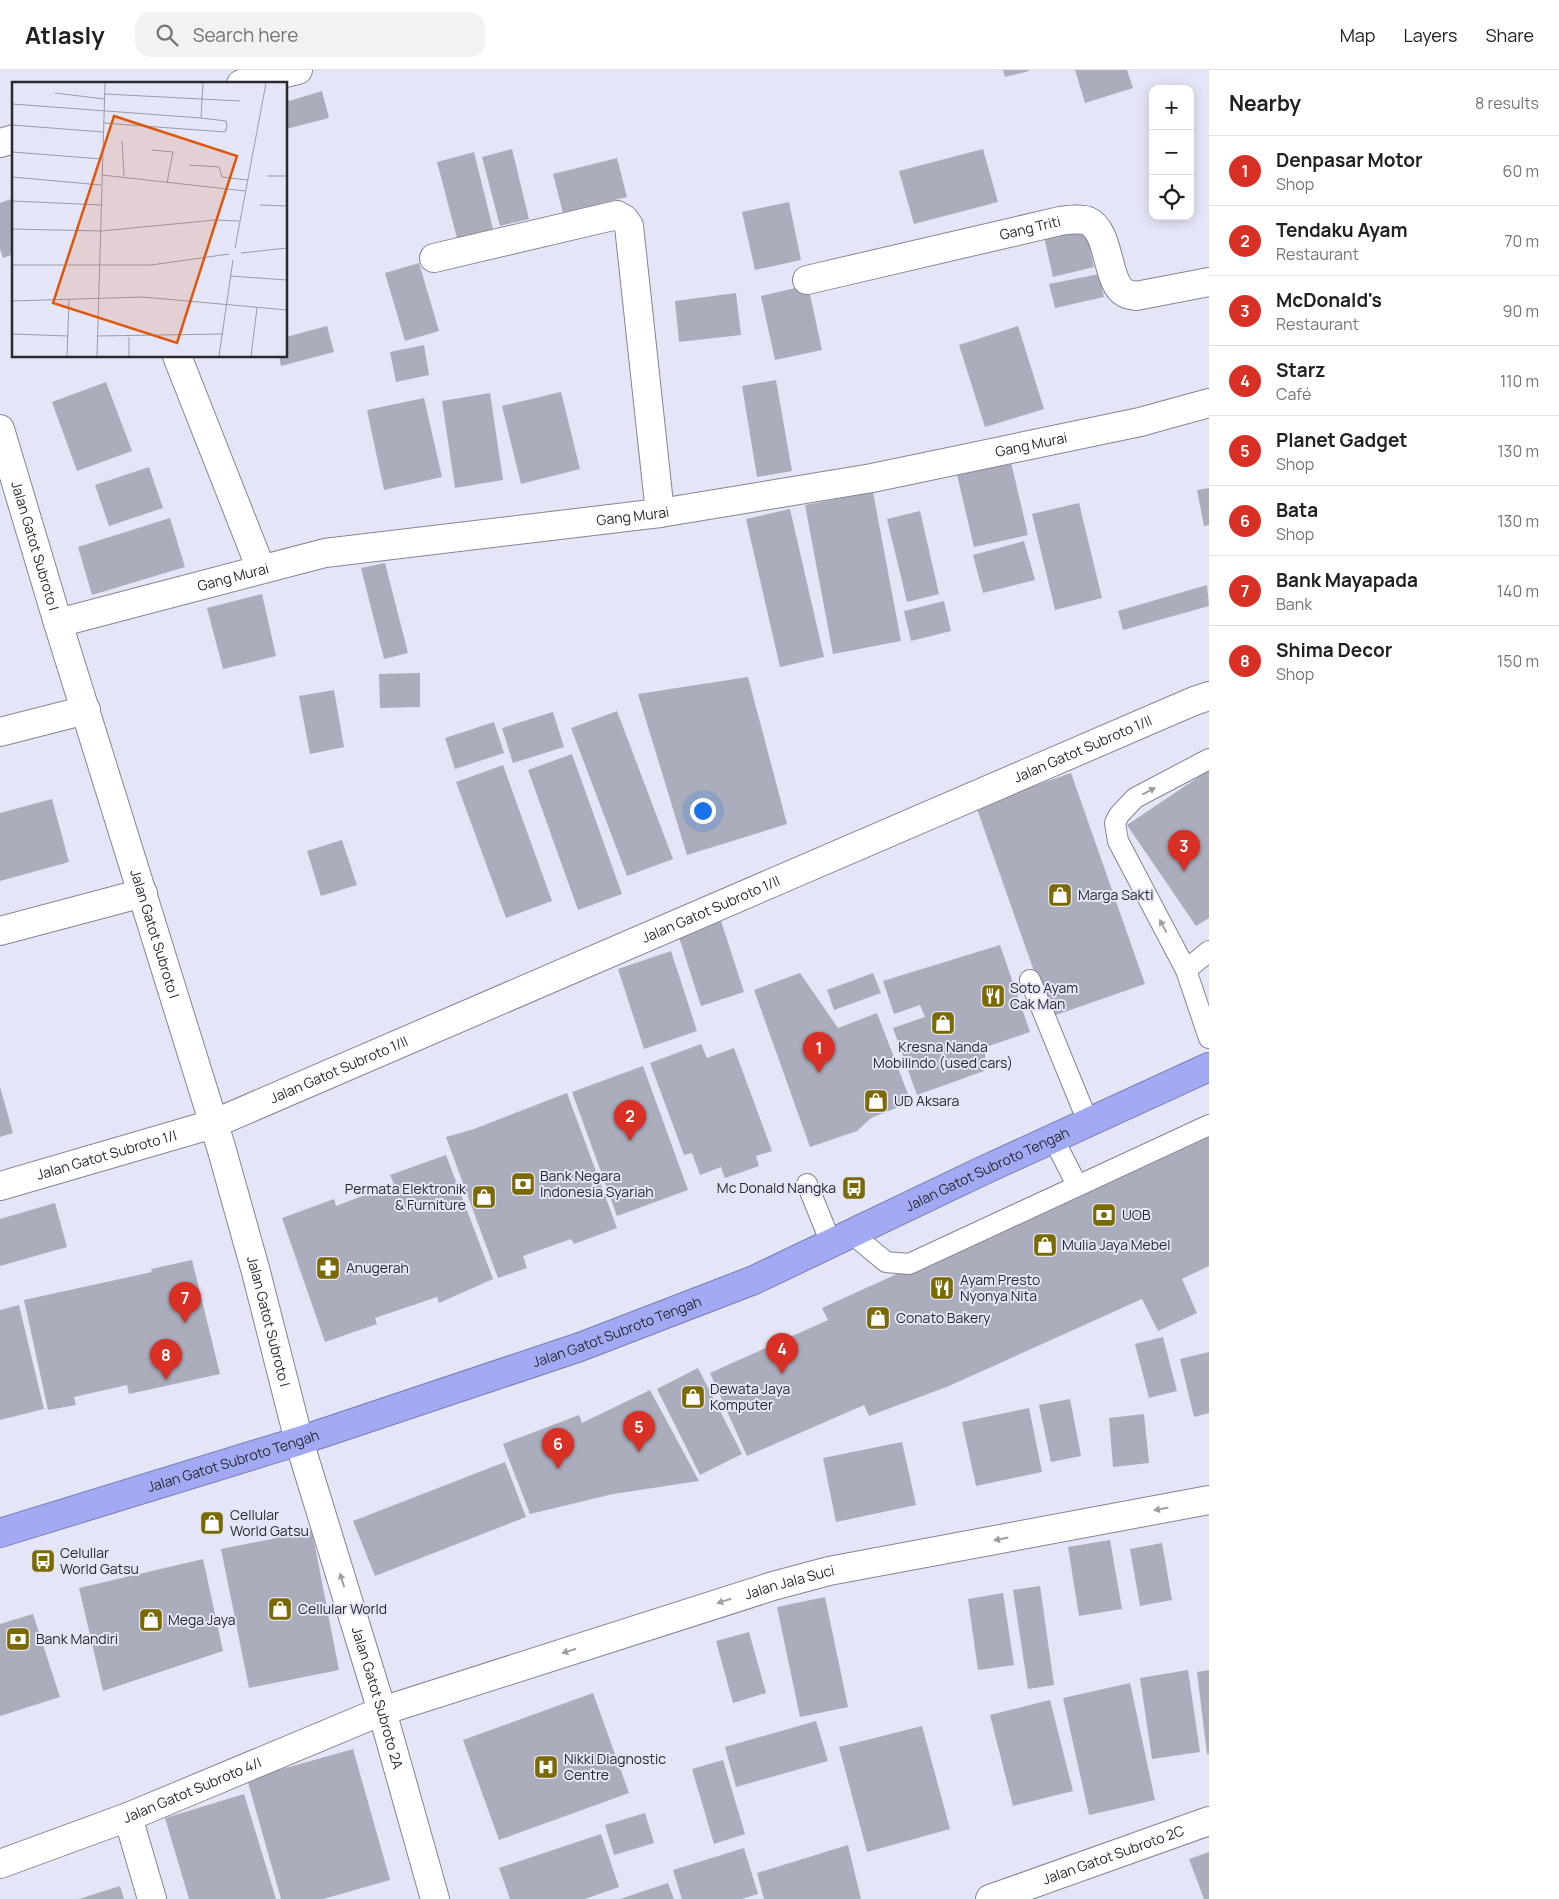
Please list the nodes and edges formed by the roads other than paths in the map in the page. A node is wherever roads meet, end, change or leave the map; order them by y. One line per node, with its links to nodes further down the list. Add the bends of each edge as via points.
1 (298, 70): 2 (street)
2 (249, 82)
3 (434, 258): 10 (street, via 617,215 624,219 629,226)
4 (807, 280): 5 (street, Gang Triti, via 1074,220 1088,221 1099,232 1117,284 1125,293 1136,296)
5 (1209, 282)
6 (178, 358): 11 (street)
7 (1209, 403): 10 (street, Gang Murai, via 1140,422 872,478)
8 (0, 429): 9 (street, Jalan Gatot Subroto I)
9 (8, 485): 12 (street, Jalan Gatot Subroto I)
10 (660, 513): 11 (street, Gang Murai, via 325,553)
11 (260, 569): 12 (street, Gang Murai)
12 (58, 623): 14 (street, Jalan Gatot Subroto I)
13 (1209, 696): 25 (street, Jalan Gatot Subroto 1/II)
14 (86, 710): 15 (street); 17 (street, Jalan Gatot Subroto I)
15 (0, 732)
16 (1209, 759): 20 (lane, one-way to 16, via 1118,841 1115,823 1135,798)
17 (143, 893): 18 (street); 25 (street, Jalan Gatot Subroto I)
18 (0, 932)
19 (1209, 951): 20 (lane)
20 (1186, 970): 22 (lane)
21 (1030, 980): 24 (lane)
22 (1209, 1038)
23 (1209, 1067): 24 (highway, Jalan Gatot Subroto Tengah)
24 (1088, 1122): 27 (highway, Jalan Gatot Subroto Tengah)
25 (213, 1124): 30 (street, Jalan Gatot Subroto 1/I); 32 (street, Jalan Gatot Subroto I, via 256,1272)
26 (1209, 1125): 29 (lane)
27 (1053, 1138): 29 (lane); 31 (highway, Jalan Gatot Subroto Tengah)
28 (807, 1184): 31 (lane)
29 (1078, 1185): 31 (lane, via 909,1264 886,1262)
30 (0, 1186)
31 (841, 1238): 32 (highway, Jalan Gatot Subroto Tengah, via 754,1280 580,1346)
32 (299, 1440): 34 (highway, Jalan Gatot Subroto Tengah); 35 (street, Jalan Gatot Subroto 2A, one-way to 32)
33 (1209, 1500): 35 (street, Jalan Jala Suci, one-way to 35, via 829,1571 717,1603)
34 (0, 1533)
35 (382, 1711): 36 (street, Jalan Gatot Subroto 4/I); 40 (street, Jalan Gatot Subroto 2A)
36 (128, 1817): 38 (street, Jalan Gatot Subroto 4/I); 39 (street)
37 (1209, 1821): 41 (street, Jalan Gatot Subroto 2C)
38 (0, 1864)
39 (152, 1899)
40 (435, 1899)
41 (990, 1899)

